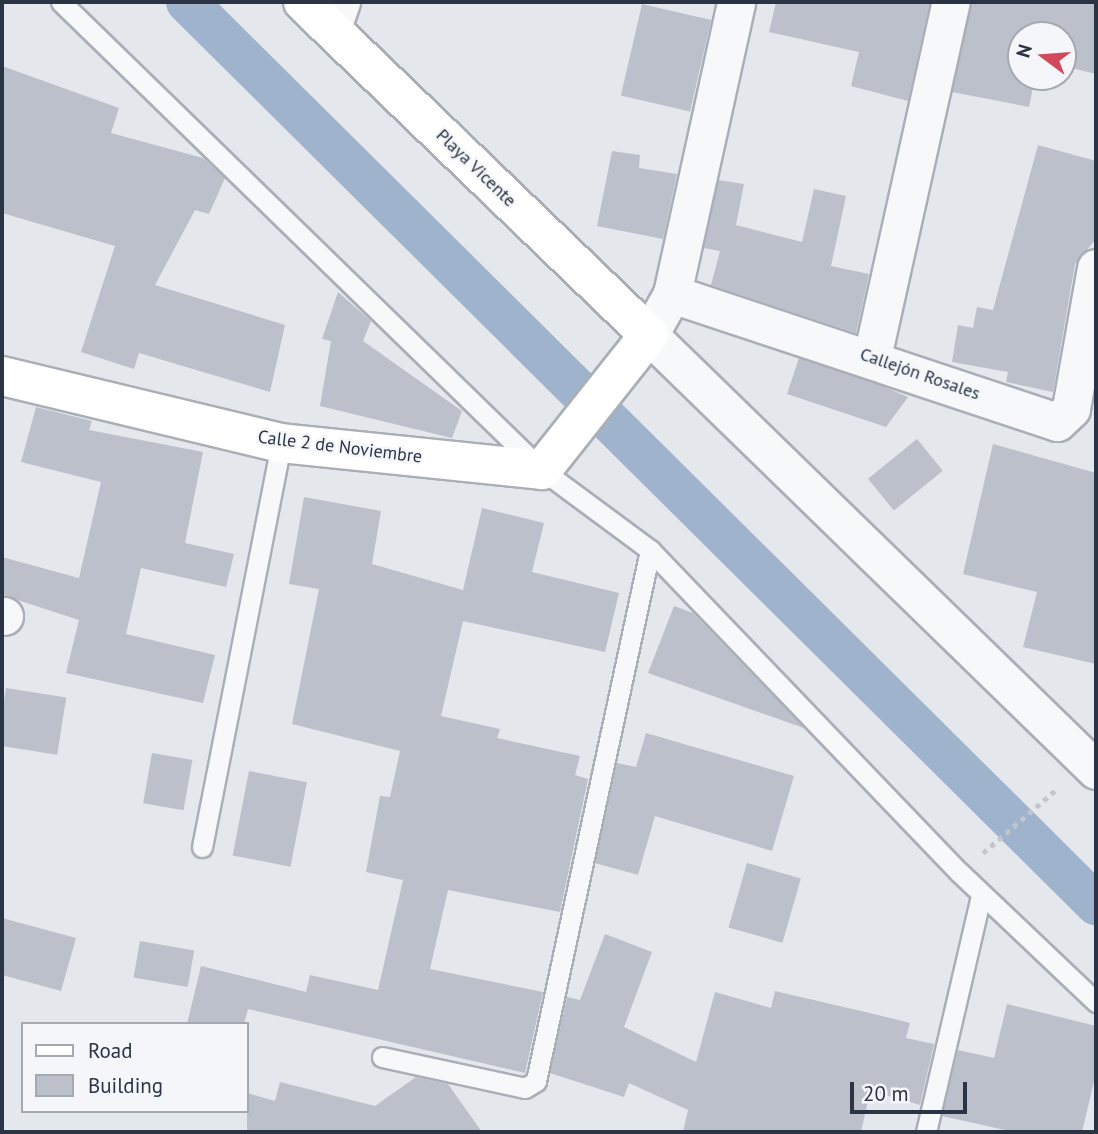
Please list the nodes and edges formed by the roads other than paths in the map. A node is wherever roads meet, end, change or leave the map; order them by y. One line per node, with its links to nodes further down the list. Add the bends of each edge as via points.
1 (61, 2): 12 (lane)
2 (303, 2): 5 (street, Playa Vicente)
3 (736, 2): 7 (street)
4 (951, 2): 9 (street)
5 (336, 15): 8 (street, Playa Vicente)
6 (1096, 268): 9 (street, Callejón Rosales, via 1071,409 1057,422)
7 (672, 294): 8 (street); 9 (street, Callejón Rosales)
8 (649, 335): 12 (street); 14 (street)
9 (872, 358)
10 (2, 376): 11 (street, Calle 2 de Noviembre)
11 (281, 443): 12 (street, Calle 2 de Noviembre); 15 (lane)
12 (542, 470): 13 (lane)
13 (650, 550): 16 (lane); 18 (lane, via 536,1081 525,1088)
14 (1096, 770)
15 (202, 847)
16 (981, 895): 17 (lane); 19 (lane)
17 (1096, 1002)
18 (382, 1057)
19 (926, 1132)

